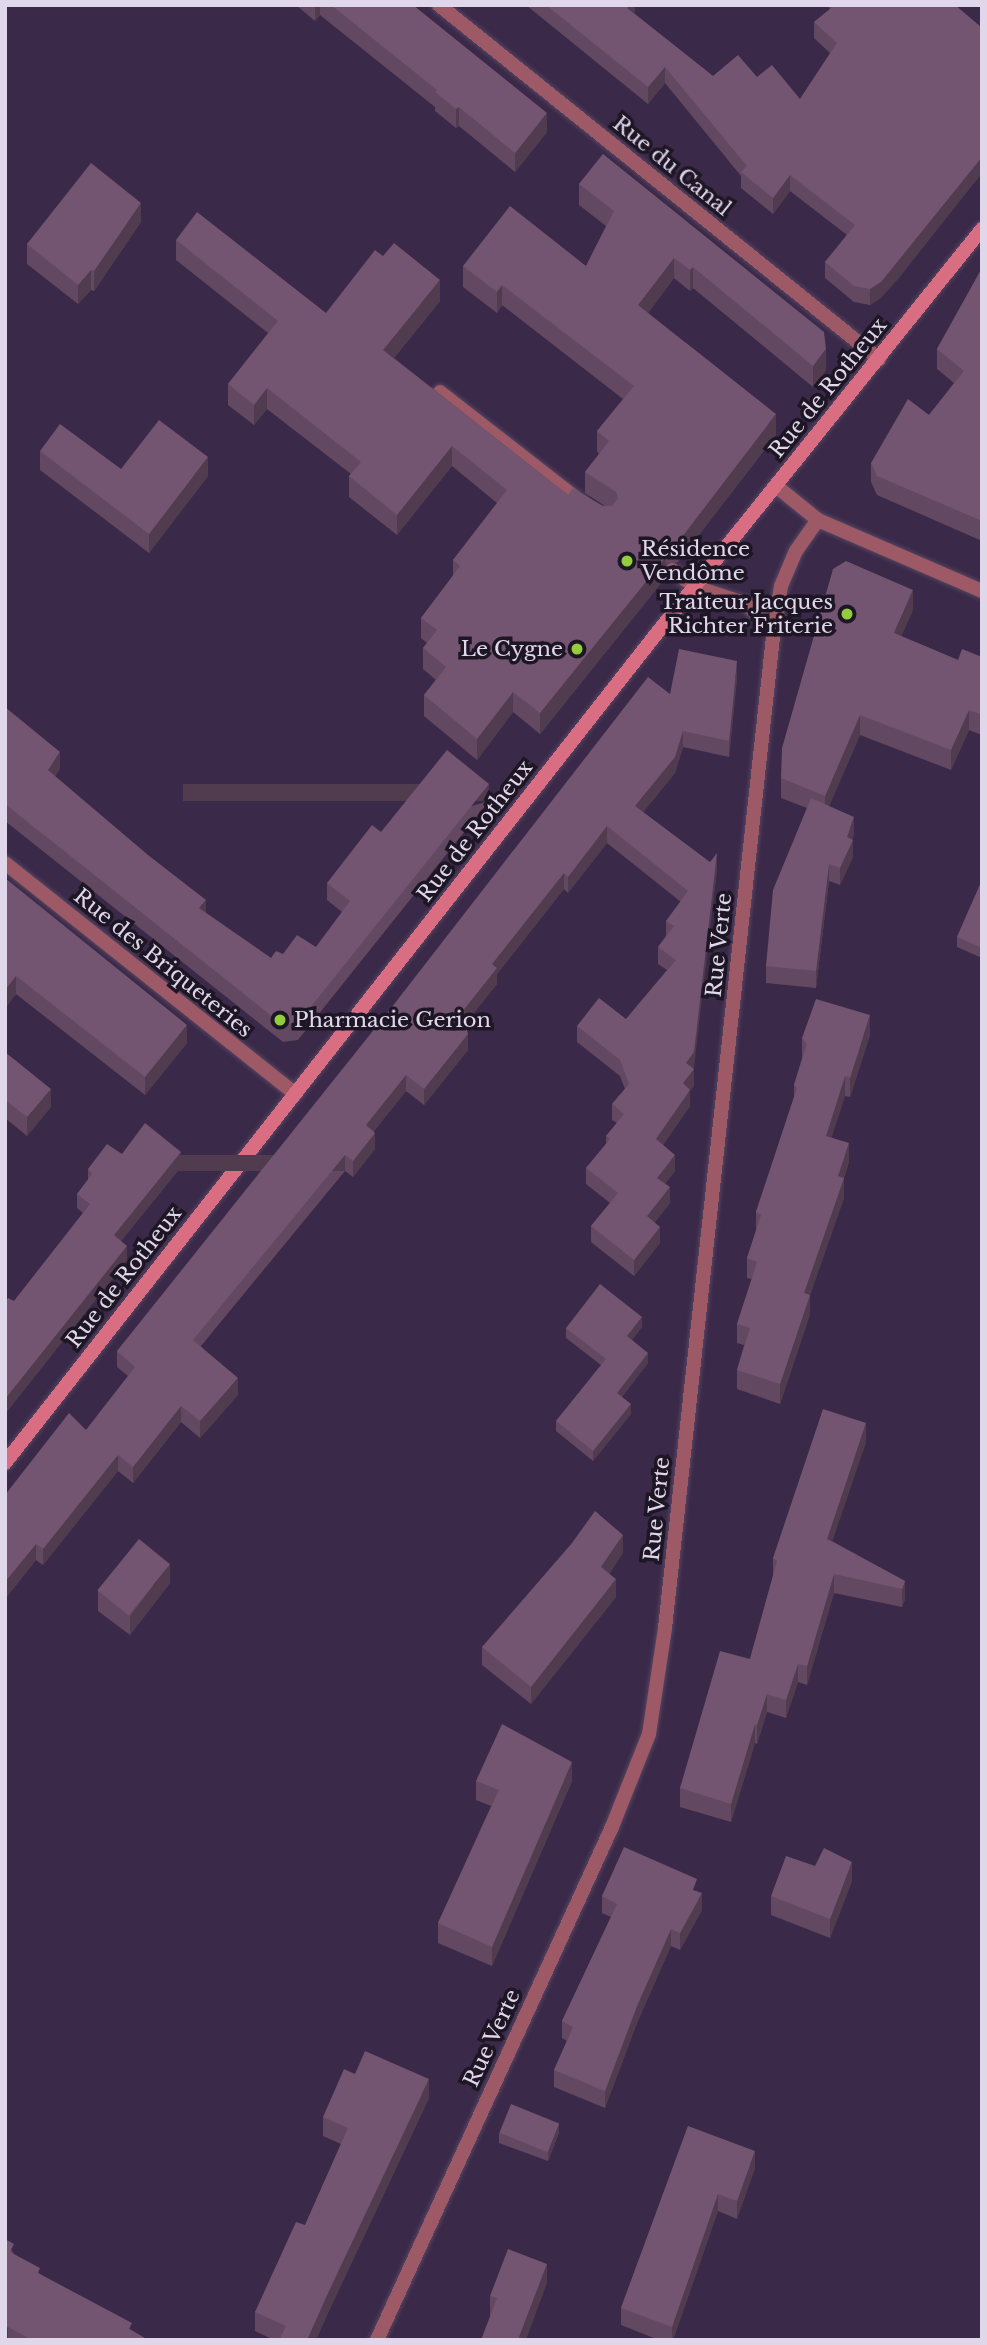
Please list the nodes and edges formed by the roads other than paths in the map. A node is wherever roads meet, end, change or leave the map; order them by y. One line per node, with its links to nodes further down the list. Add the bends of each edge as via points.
1 (439, 5): 3 (street, Rue du Canal)
2 (982, 229): 3 (street, Rue de Rotheux)
3 (879, 359): 5 (street, Rue de Rotheux)
4 (440, 392): 6 (street)
5 (776, 486): 7 (street); 9 (street, Rue de Rotheux)
6 (599, 513)
7 (818, 520): 10 (street); 11 (street, Rue Verte, via 796,551 781,586)
8 (672, 570): 9 (street)
9 (695, 587): 11 (street, via 744,603); 13 (street, Rue de Rotheux)
10 (982, 591)
11 (774, 628): 15 (street, Rue Verte, via 666,1615 649,1734 612,1827)
12 (5, 863): 13 (street, Rue des Briqueteries)
13 (295, 1094): 14 (street, Rue de Rotheux)
14 (5, 1463)
15 (377, 2340)

